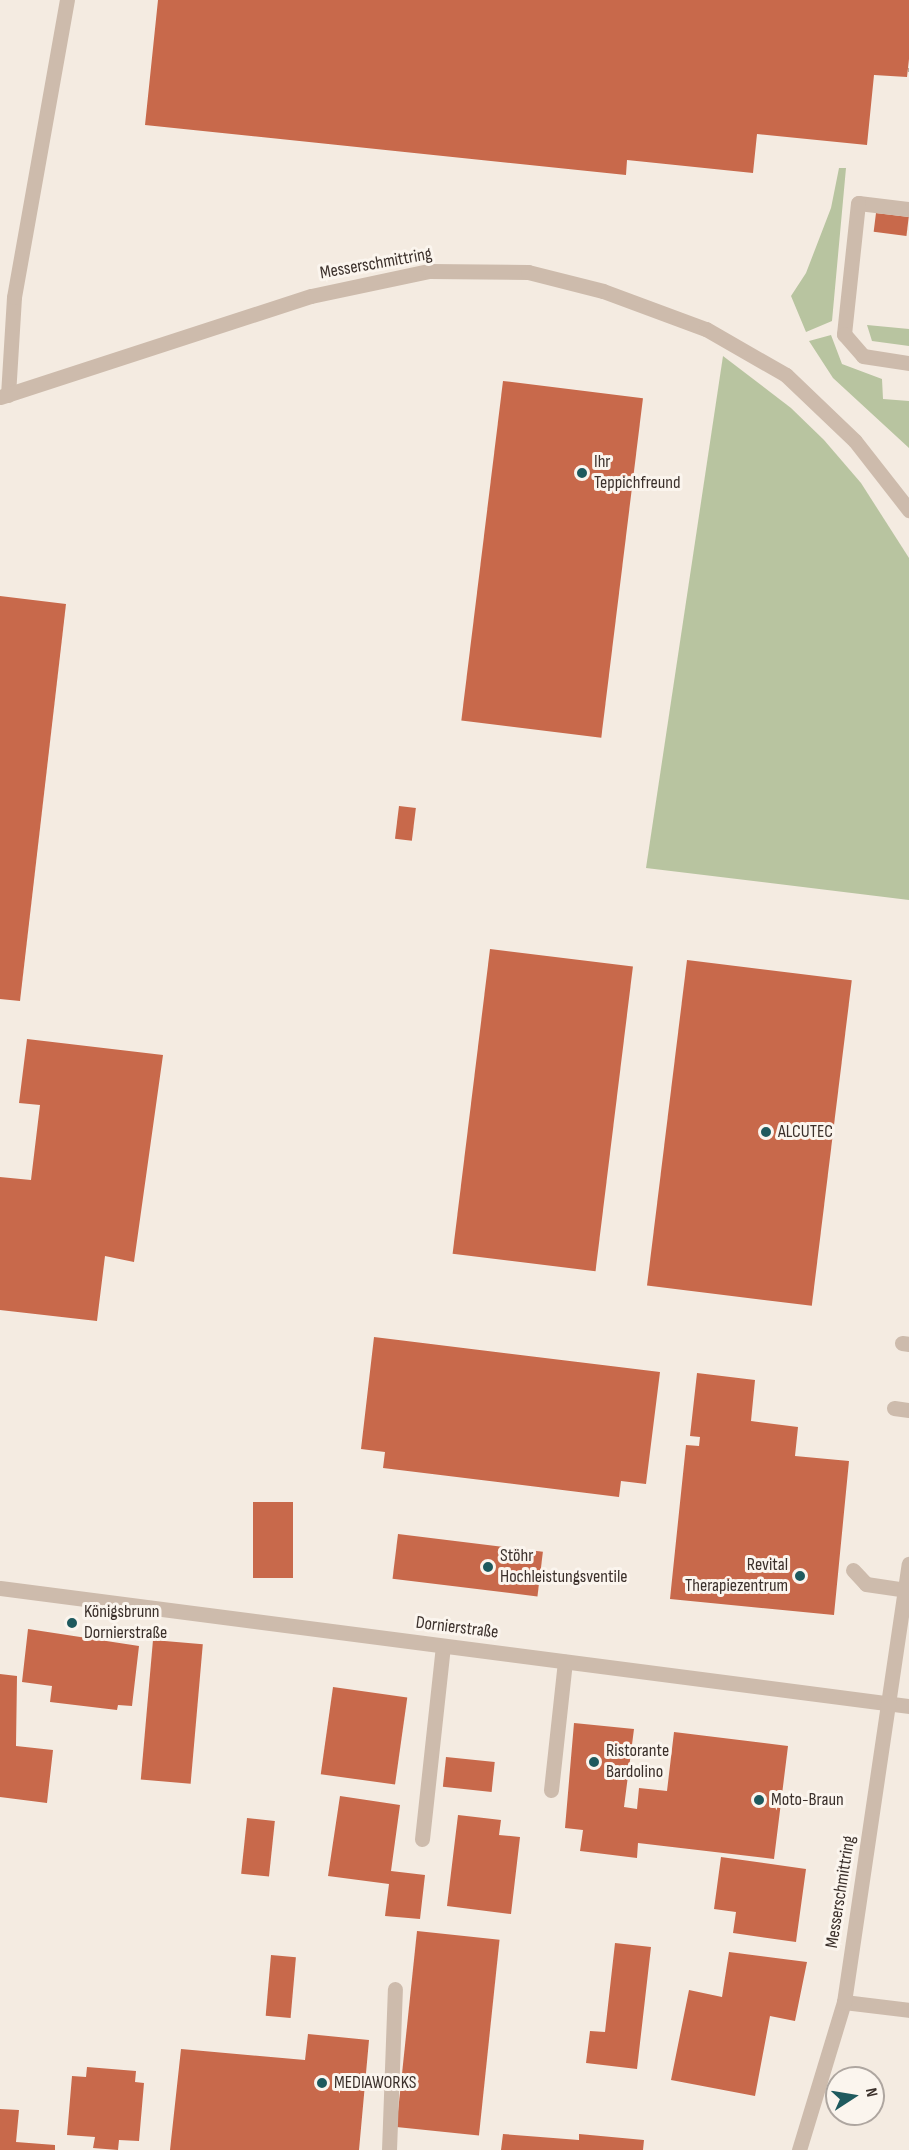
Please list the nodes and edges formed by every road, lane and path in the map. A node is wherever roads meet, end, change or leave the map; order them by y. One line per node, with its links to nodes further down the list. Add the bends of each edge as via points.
1 (67, 0): 4 (street, via 14,297)
2 (909, 209): 3 (street, via 858,203 844,334 862,356)
3 (909, 363)
4 (4, 396): 5 (street, Messerschmittring, via 311,296 429,271 528,272 603,291 706,329 786,375 855,441)
5 (909, 510)
6 (909, 1564): 9 (street, Messerschmittring)
7 (853, 1570): 9 (street, via 866,1584)
8 (0, 1588): 10 (street, Dornierstraße)
9 (906, 1590): 12 (street, Messerschmittring)
10 (443, 1646): 11 (street, Dornierstraße); 15 (street)
11 (565, 1662): 12 (street, Dornierstraße); 14 (street)
12 (891, 1704): 13 (street, Dornierstraße); 17 (street, Messerschmittring)
13 (909, 1706)
14 (551, 1790)
15 (422, 1839)
16 (395, 1989): 19 (street)
17 (844, 2002): 18 (street); 20 (street, Messerschmittring)
18 (909, 2010)
19 (388, 2150)
20 (799, 2150)

